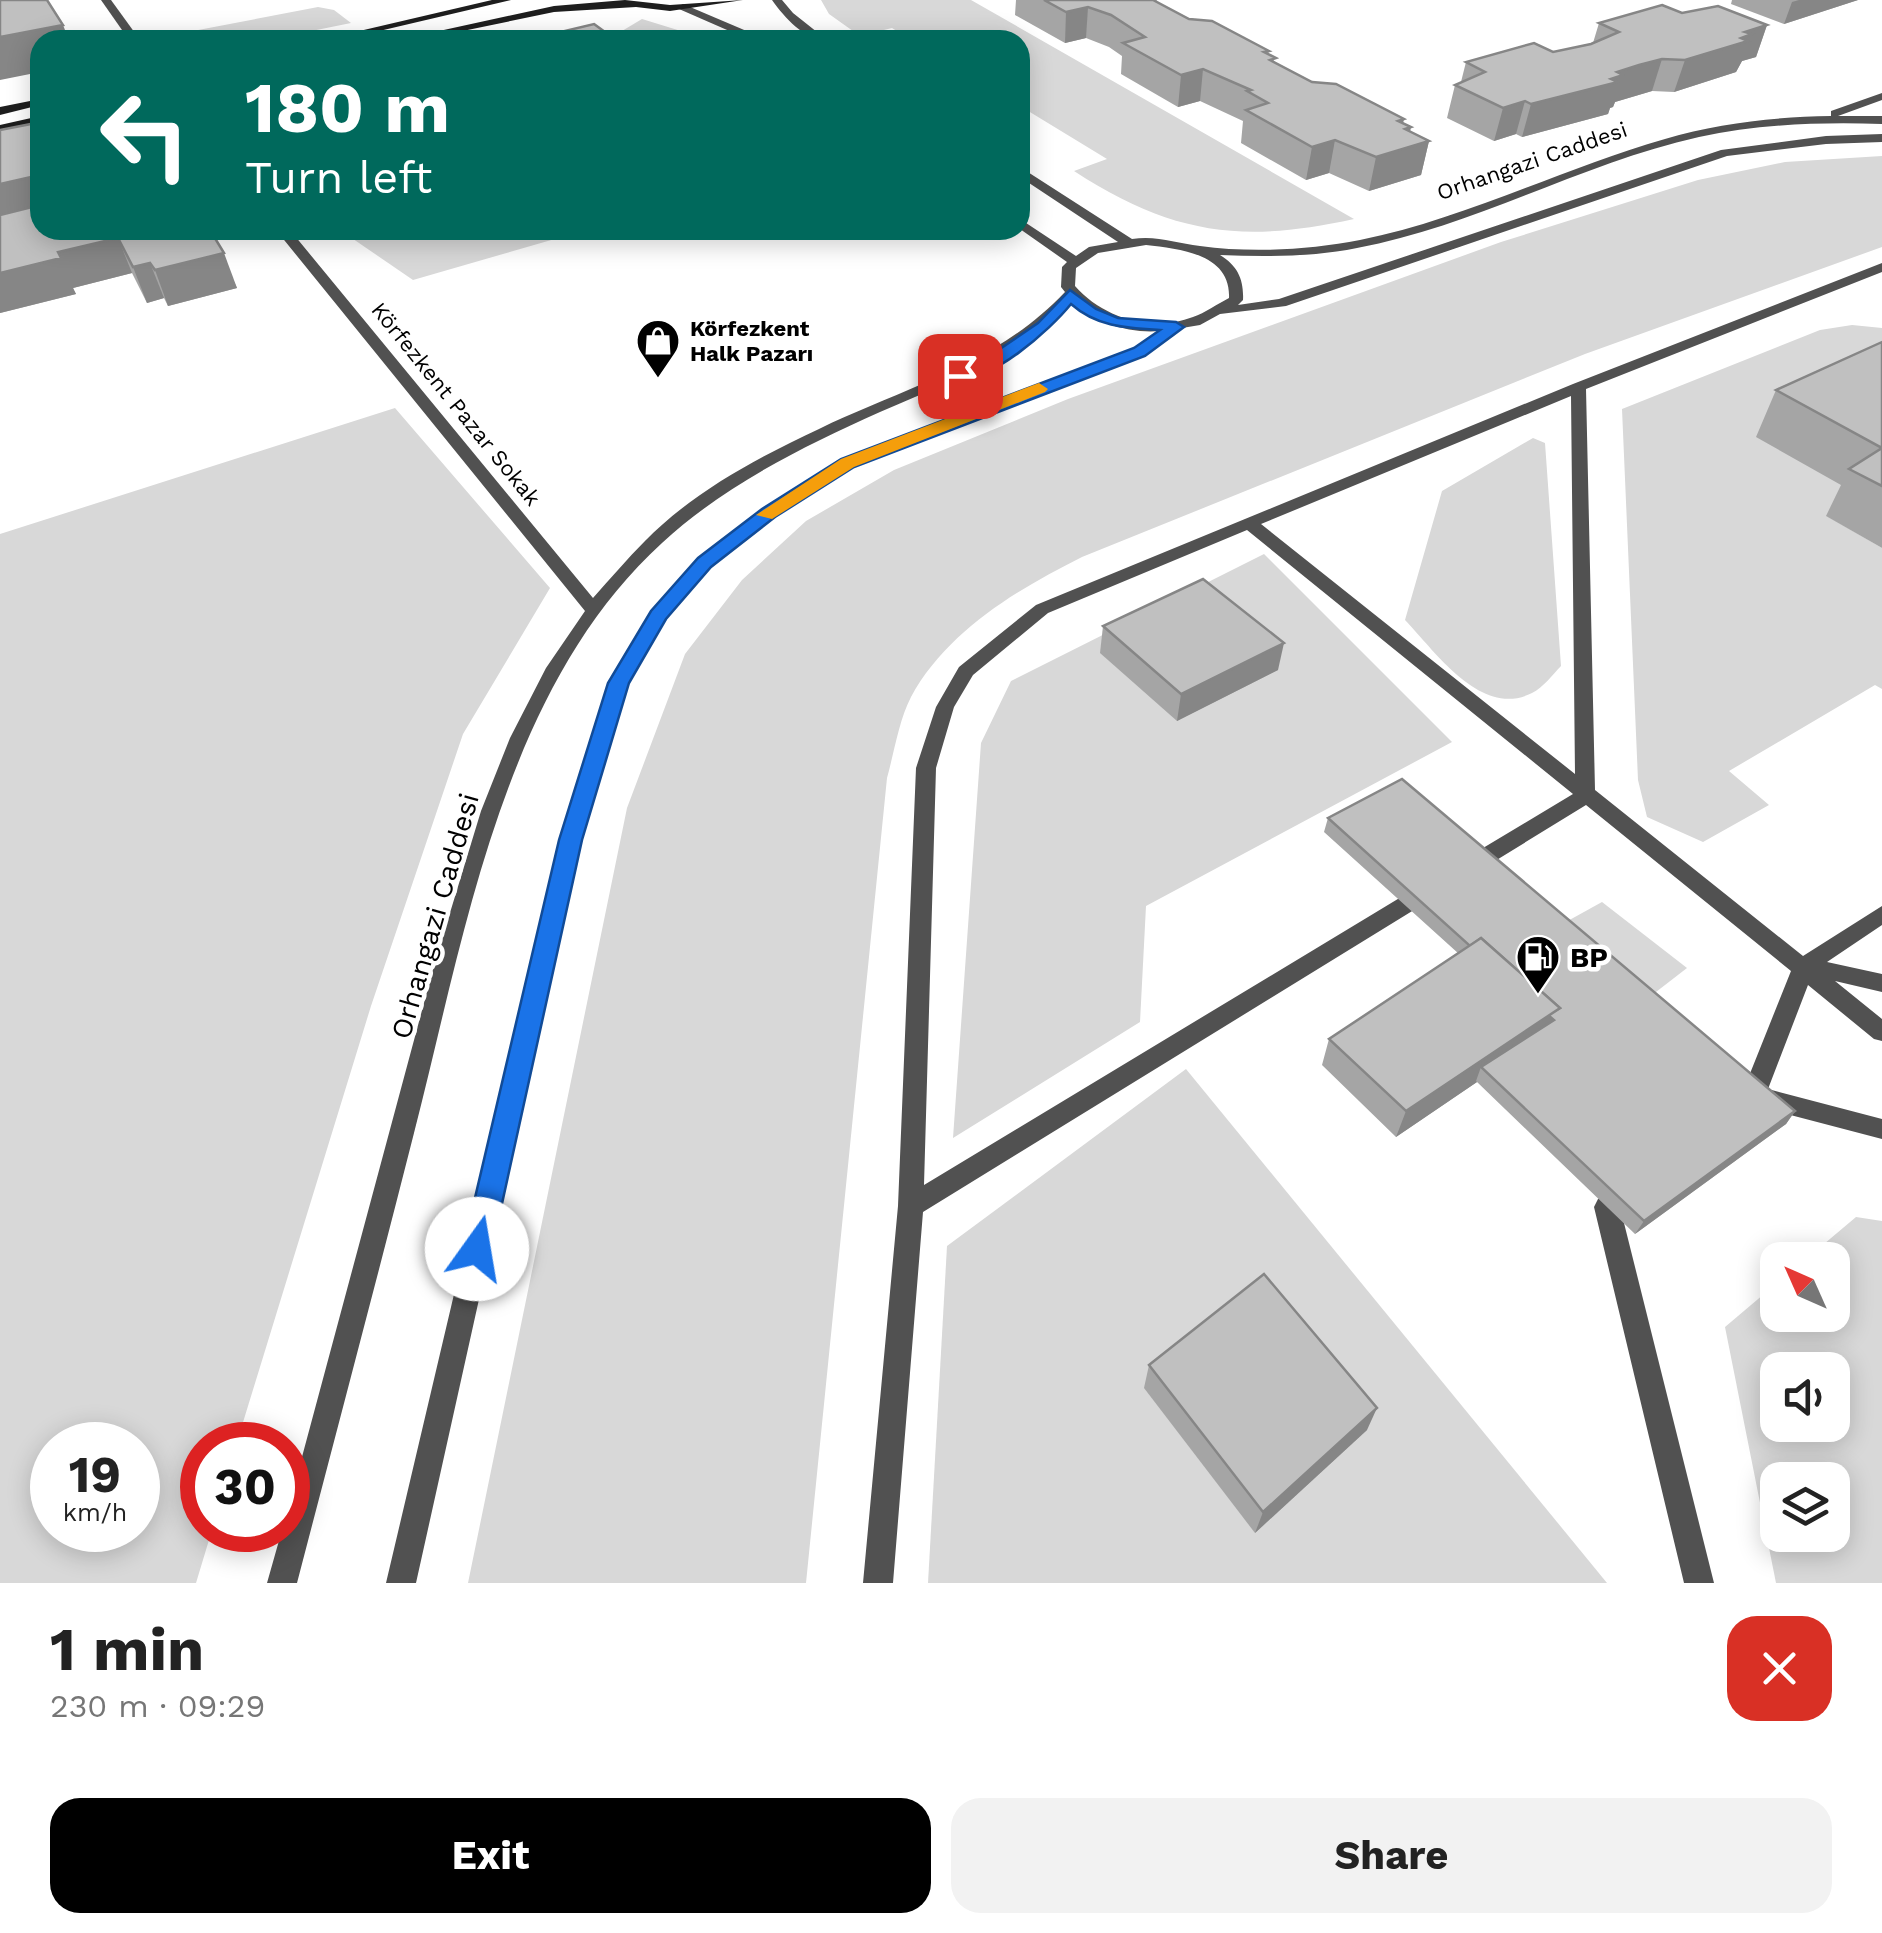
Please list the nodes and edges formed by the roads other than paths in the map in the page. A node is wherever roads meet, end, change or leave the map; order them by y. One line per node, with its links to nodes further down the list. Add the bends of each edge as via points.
1 (106, 0): 8 (street)
2 (506, 0): 9 (main road)
3 (612, 0): 6 (main road)
4 (738, 0): 7 (main road)
5 (778, 0): 12 (street)
6 (633, 5): 7 (main road); 10 (main road, via 554,10)
7 (682, 7): 11 (street)
8 (127, 30)
9 (371, 30)
10 (453, 30)
11 (736, 30)
12 (808, 30)
13 (1882, 96): 16 (street)
14 (30, 104): 15 (main road)
15 (0, 111)
16 (1823, 118): 17 (street, Orhangazi Caddesi); 21 (street); 26 (street, Orhangazi Caddesi, via 1673,140 1379,239 1304,251)
17 (1882, 120)
18 (30, 122): 19 (main road)
19 (0, 129)
20 (1882, 138): 21 (street, Orhangazi Caddesi)
21 (1725, 153): 30 (street, Orhangazi Caddesi, via 1281,303)
22 (1030, 179): 25 (street)
23 (1030, 230): 27 (street)
24 (291, 240): 34 (street, Körfezkent Pazar Sokak)
25 (1127, 242): 26 (street, Orhangazi Caddesi); 27 (street)
26 (1198, 250): 30 (street, via 1234,272 1236,300)
27 (1074, 261): 29 (street, via 1064,286)
28 (1882, 267): 32 (street)
29 (1070, 295): 31 (street, via 1090,313 1116,322); 34 (street, Orhangazi Caddesi, via 1044,327 1003,355 809,438 723,488 653,542)
30 (1223, 311): 31 (street, Orhangazi Caddesi)
31 (1176, 327): 44 (street, via 1140,352 848,463 704,562 658,615 618,683 570,840)
32 (1578, 387): 33 (street); 35 (street)
33 (1249, 523): 35 (street); 42 (street, via 1042,609 966,671 945,707 926,768)
34 (592, 608): 43 (street, Orhangazi Caddesi, via 537,694 485,824)
35 (1585, 796): 37 (street); 42 (street)
36 (1882, 914): 37 (street)
37 (1804, 966): 38 (street); 39 (street); 40 (street, via 1746,1102)
38 (1882, 983)
39 (1882, 1032)
40 (1882, 1129)
41 (1651, 1174): 46 (street, via 1607,1207)
42 (911, 1206): 45 (street)
43 (282, 1583)
44 (401, 1583)
45 (878, 1583)
46 (1699, 1583)

